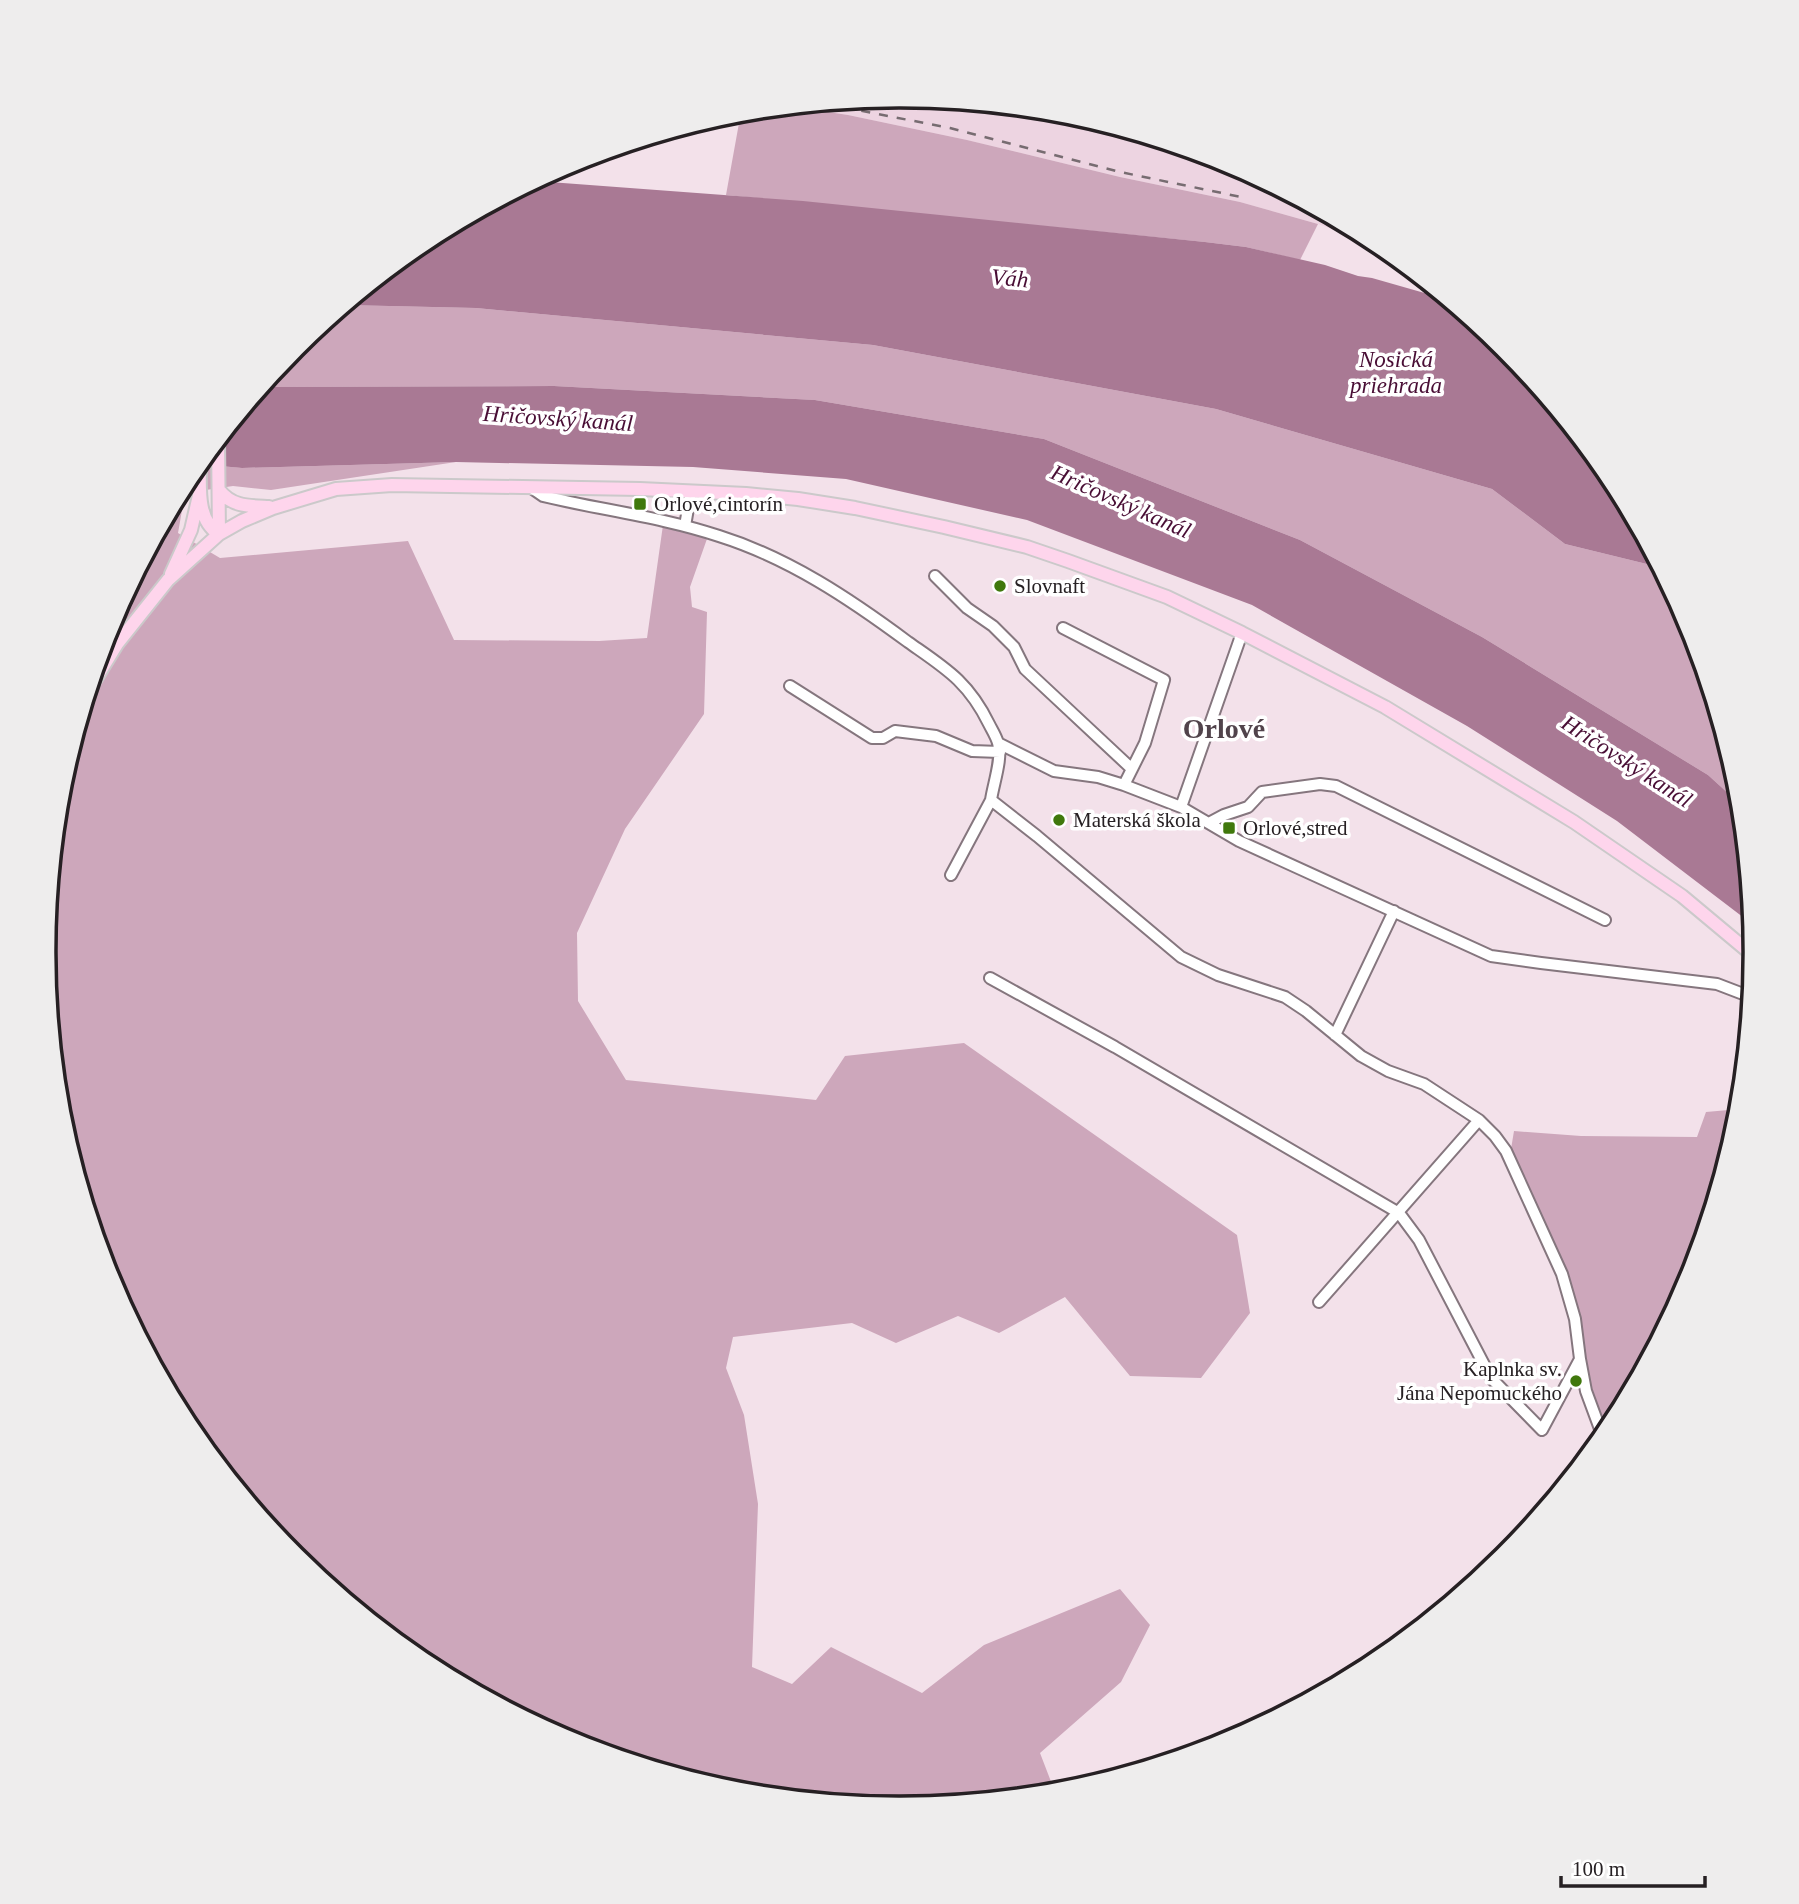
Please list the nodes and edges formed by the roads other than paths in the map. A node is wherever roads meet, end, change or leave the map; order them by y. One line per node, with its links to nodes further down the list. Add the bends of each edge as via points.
1 (218, 455): 3 (main road)
2 (200, 480): 4 (main road)
3 (219, 484): 7 (main road, via 227,500); 9 (main road)
4 (200, 485): 9 (main road, via 207,523); 11 (main road, via 196,515)
5 (530, 487): 6 (main road); 7 (main road, via 347,488); 8 (street, via 543,496)
6 (691, 491): 8 (street); 13 (main road, via 844,506 1027,547 1167,597)
7 (276, 507): 9 (main road)
8 (685, 526): 16 (street, via 757,550 804,572 863,609 969,689)
9 (219, 534): 11 (main road)
10 (935, 576): 17 (street, via 993,626 1014,647 1025,670)
11 (168, 580): 14 (main road)
12 (1063, 628): 17 (street, via 1164,680)
13 (1242, 633): 20 (street); 25 (main road, via 1385,707 1574,822 1682,896)
14 (111, 654)
15 (790, 686): 16 (street, via 872,738 895,731 936,736 972,751)
16 (999, 748): 18 (street, via 1054,771); 19 (street)
17 (1132, 769): 18 (street)
18 (1124, 785): 20 (street)
19 (991, 800): 22 (street); 28 (street, via 1181,957 1285,998)
20 (1181, 807): 21 (street)
21 (1209, 823): 23 (street); 24 (street, via 1248,807 1262,792 1336,786)
22 (951, 875)
23 (1394, 911): 27 (street, via 1491,956 1717,984); 28 (street)
24 (1605, 920)
25 (1743, 947)
26 (990, 978): 30 (street)
27 (1741, 993)
28 (1335, 1035): 29 (street, via 1361,1056 1424,1084)
29 (1479, 1120): 30 (street); 32 (street, via 1507,1151 1562,1275)
30 (1399, 1213): 31 (street); 32 (street, via 1419,1240 1491,1378 1542,1430)
31 (1318, 1303)
32 (1580, 1359): 33 (street)
33 (1598, 1425)

